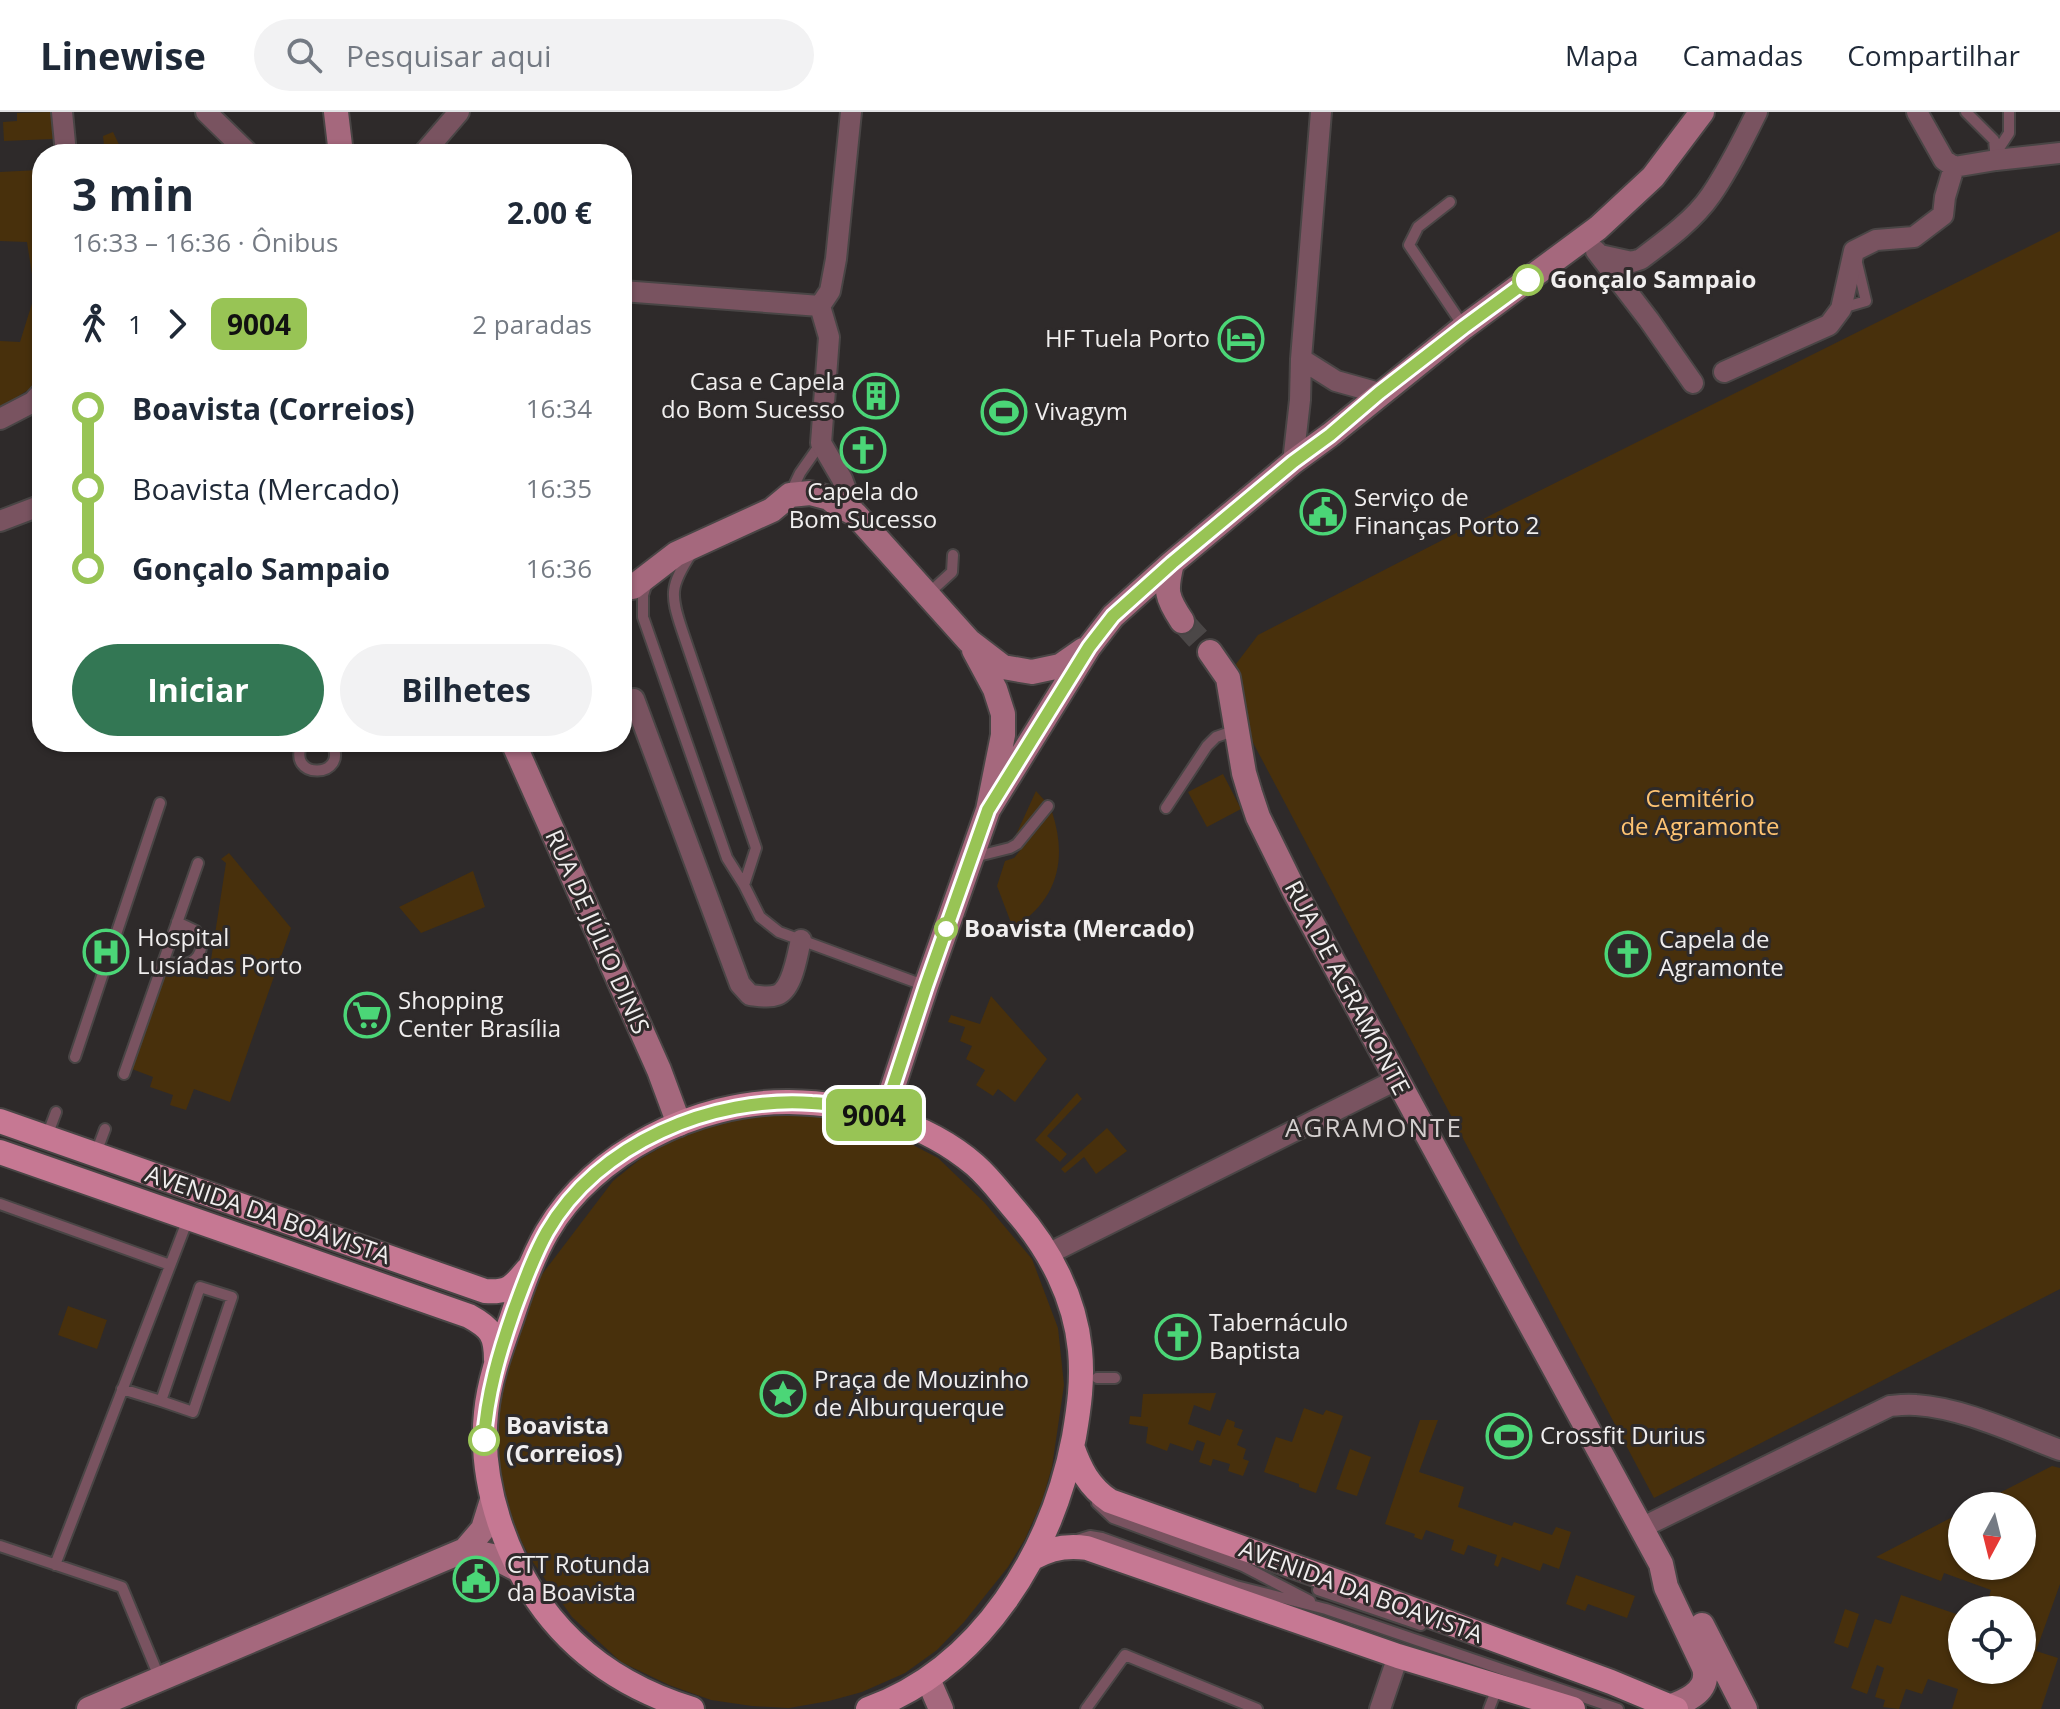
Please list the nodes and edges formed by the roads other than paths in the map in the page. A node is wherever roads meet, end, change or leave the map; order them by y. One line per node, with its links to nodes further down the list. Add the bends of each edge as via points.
1 (62, 112): 12 (street)
2 (206, 112): 13 (street)
3 (336, 112): 14 (street)
4 (459, 112): 15 (street)
5 (851, 112): 22 (street, via 836,259 830,291)
6 (1321, 112): 24 (street)
7 (1757, 112): 20 (street, via 1710,197 1641,259 1632,262)
8 (1917, 112): 18 (street, via 1944,160)
9 (1966, 112): 17 (lane, via 1994,140)
10 (2009, 112): 17 (lane, via 2009,133)
11 (1697, 114): 20 (street, via 1653,177)
12 (65, 144)
13 (239, 144)
14 (340, 144)
15 (432, 144)
16 (2060, 153): 17 (street)
17 (1996, 157): 18 (street)
18 (1954, 167): 25 (street, via 1943,215 1914,237 1876,240 1854,251 1841,309 1829,325)
19 (1450, 202): 23 (lane, via 1418,227 1409,245)
20 (1593, 246): 23 (street); 26 (street)
21 (632, 292): 22 (street)
22 (820, 306): 30 (street, via 829,337)
23 (1464, 327): 27 (street)
24 (1301, 359): 27 (street, via 1336,381); 31 (street)
25 (1724, 372)
26 (1693, 383)
27 (1379, 393): 31 (street)
28 (32, 403): 29 (street)
29 (0, 419)
30 (821, 443): 32 (lane); 34 (street)
31 (1293, 462): 38 (street)
32 (790, 495): 34 (street, via 829,498); 36 (street, via 772,510)
33 (32, 509): 35 (street)
34 (855, 514): 41 (street)
35 (0, 521)
36 (699, 542): 39 (street); 57 (lane, via 673,595 756,848)
37 (953, 555): 41 (lane, via 952,572)
38 (1172, 563): 42 (street, via 1168,597); 44 (street, via 1113,616)
39 (649, 574): 40 (street); 57 (lane, via 643,617 727,858)
40 (632, 587)
41 (927, 594): 43 (street)
42 (1182, 621)
43 (969, 641): 44 (street, via 1003,667 1032,672 1060,666); 54 (street, via 1003,714)
44 (1089, 647): 54 (street)
45 (1210, 652): 47 (street, RUA DE AGRAMONTE, via 1228,678)
46 (634, 699): 59 (street, via 740,984 750,995 777,995 788,987)
47 (1236, 730): 53 (lane, via 1207,746); 64 (street, RUA DE AGRAMONTE, via 1258,817)
48 (299, 752): 49 (lane, via 301,762 320,771 334,760)
49 (335, 752)
50 (517, 752): 68 (street, RUA DE JÚLIO DINIS)
51 (160, 803): 62 (lane)
52 (1048, 806): 55 (lane, via 1017,844)
53 (1166, 808)
54 (988, 810): 55 (street)
55 (971, 858): 61 (street)
56 (198, 863): 58 (lane)
57 (744, 885): 59 (lane, via 760,917)
58 (177, 922): 60 (lane, via 191,926 202,943 192,961); 63 (lane)
59 (801, 940): 61 (lane)
60 (172, 963)
61 (926, 986): 66 (street)
62 (75, 1057)
63 (124, 1074)
64 (1396, 1080): 75 (street); 87 (street, RUA DE AGRAMONTE)
65 (56, 1112): 70 (lane)
66 (883, 1117): 68 (main road, via 842,1106 784,1102 726,1109); 75 (main road, via 929,1134 978,1167)
67 (0, 1121): 70 (main road, AVENIDA DA BOAVISTA)
68 (679, 1124): 77 (main road, via 604,1166 573,1196)
69 (105, 1129): 72 (lane)
70 (46, 1138): 72 (main road, AVENIDA DA BOAVISTA)
71 (0, 1152): 74 (main road, AVENIDA DA BOAVISTA)
72 (95, 1155): 77 (main road, AVENIDA DA BOAVISTA, via 485,1291 508,1290)
73 (0, 1204): 76 (lane)
74 (188, 1219): 76 (lane); 78 (main road, AVENIDA DA BOAVISTA, via 469,1316 492,1333)
75 (1048, 1254): 83 (main road, via 1069,1299 1080,1348 1081,1397)
76 (170, 1265): 81 (lane)
77 (529, 1268): 78 (main road)
78 (496, 1364): 86 (main road, via 484,1440)
79 (1097, 1378): 80 (lane)
80 (1115, 1378)
81 (122, 1389): 82 (lane); 93 (lane)
82 (161, 1401): 82 (lane, via 193,1412 232,1297 200,1287)
83 (1072, 1446): 85 (main road); 91 (main road, via 1063,1485)
84 (2060, 1450): 87 (street, via 1944,1409 1890,1406)
85 (1091, 1485): 96 (lane, via 1092,1497 1113,1518 1243,1566); 101 (main road, AVENIDA DA BOAVISTA, via 1131,1509)
86 (492, 1500): 90 (street, via 483,1529); 94 (main road)
87 (1641, 1528): 92 (street, RUA DE AGRAMONTE)
88 (0, 1546): 93 (lane)
89 (1067, 1547): 91 (main road, AVENIDA DA BOAVISTA); 96 (lane, via 1078,1539 1102,1538 1236,1586); 97 (main road, AVENIDA DA BOAVISTA, via 1105,1553)
90 (465, 1550): 94 (street); 99 (street)
91 (1033, 1558): 100 (main road, via 994,1615)
92 (1661, 1564): 98 (street, RUA DE AGRAMONTE, via 1666,1587); 115 (street, RUA DE AGRAMONTE, via 1678,1581)
93 (55, 1565): 99 (lane, via 122,1587)
94 (517, 1569): 103 (main road, via 563,1633 626,1682)
95 (1318, 1590): 101 (lane)
96 (1326, 1609): 113 (lane)
97 (1398, 1656): 102 (main road, AVENIDA DA BOAVISTA); 111 (street)
98 (1701, 1661): 104 (street, via 1704,1683); 114 (street, RUA DE AGRAMONTE)
99 (160, 1679): 105 (street)
100 (928, 1679): 107 (main road); 108 (street)
101 (1611, 1682): 104 (main road, AVENIDA DA BOAVISTA)
102 (1494, 1698): 112 (main road, AVENIDA DA BOAVISTA)
103 (665, 1704): 106 (main road)
104 (1672, 1708)
105 (89, 1709)
106 (692, 1709)
107 (868, 1709)
108 (941, 1709)
109 (1086, 1709): 110 (lane, via 1125,1655)
110 (1257, 1709)
111 (1380, 1709)
112 (1573, 1709)
113 (1618, 1709)
114 (1731, 1709)
115 (1745, 1709)

